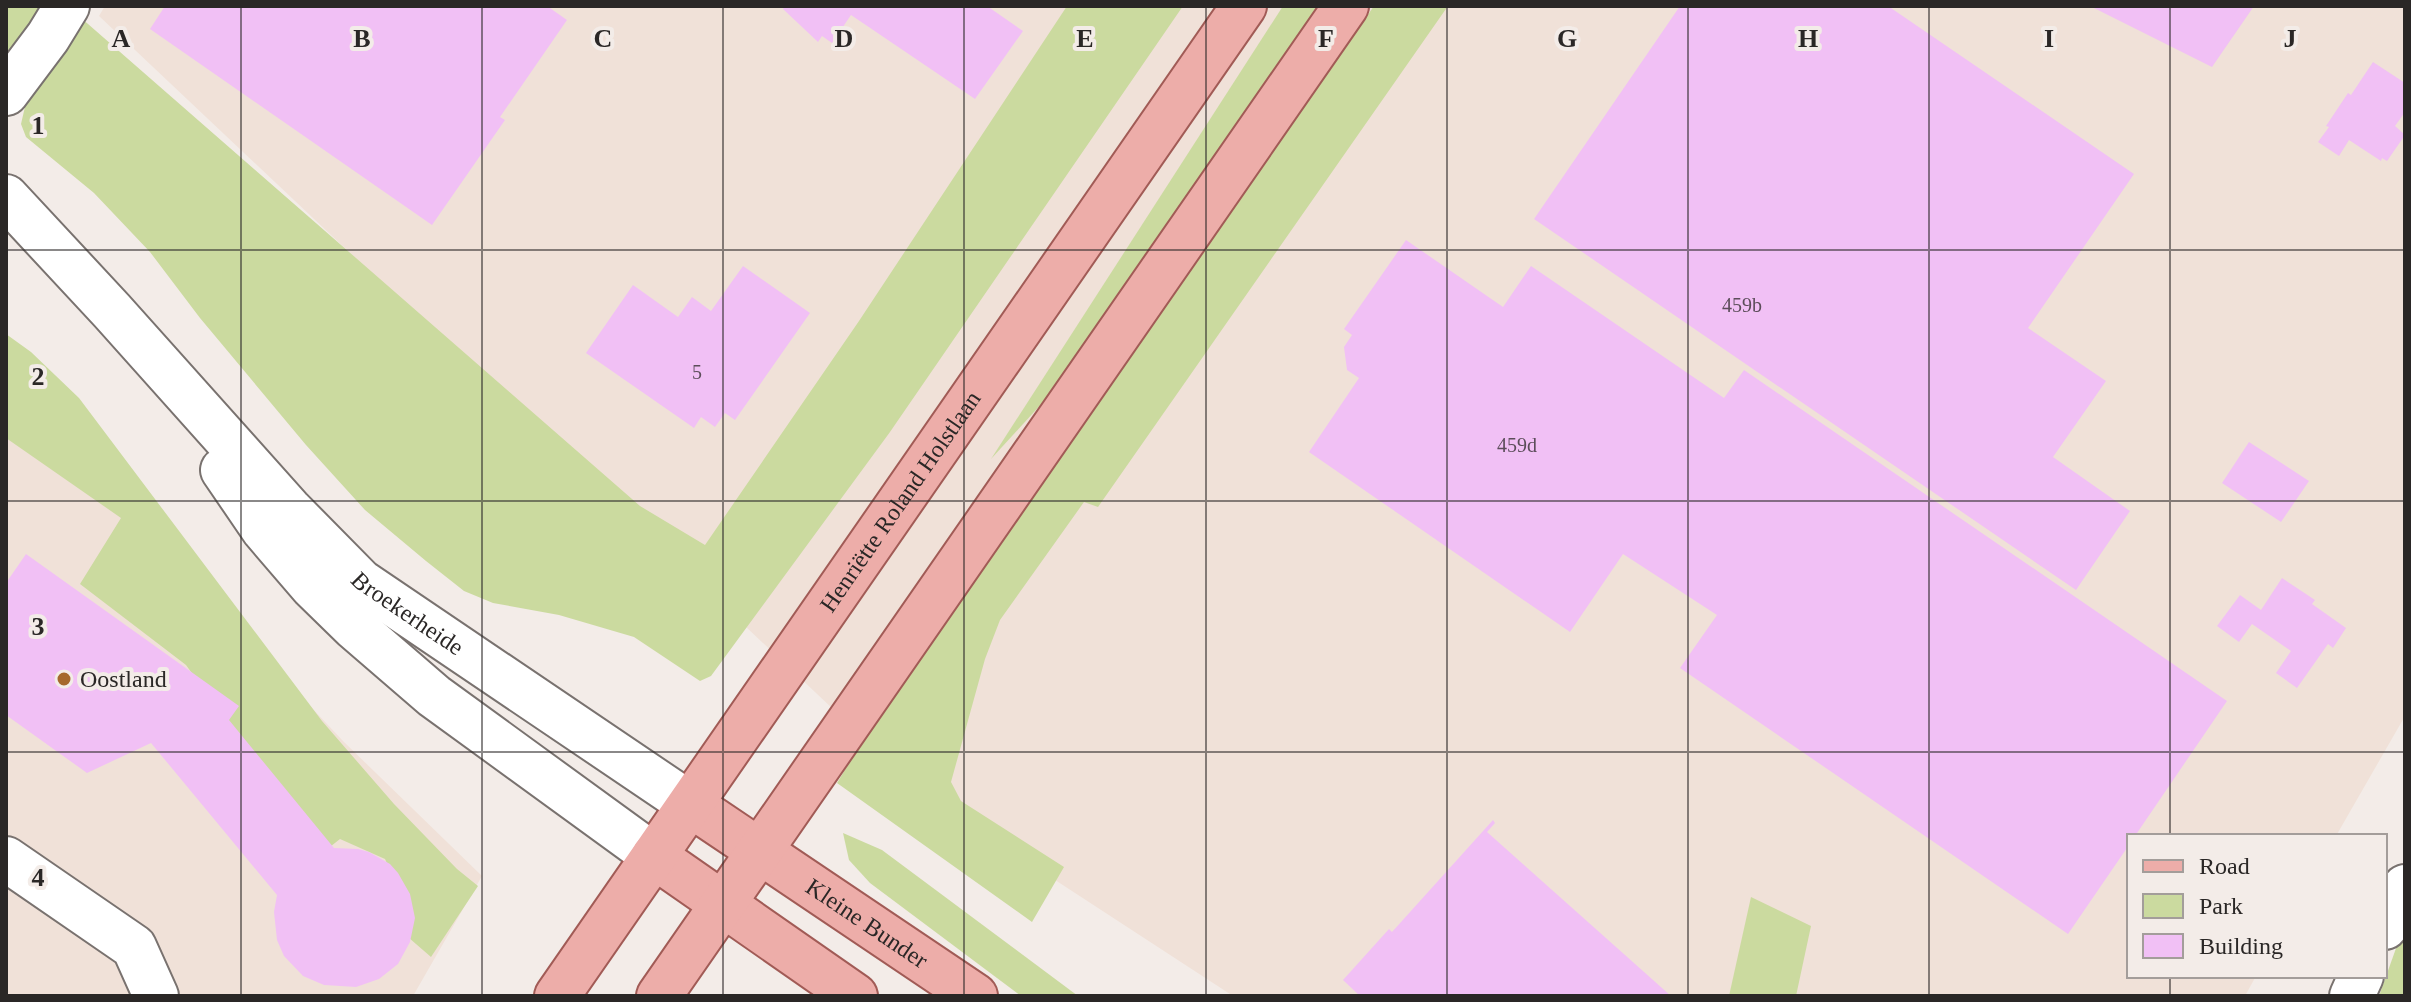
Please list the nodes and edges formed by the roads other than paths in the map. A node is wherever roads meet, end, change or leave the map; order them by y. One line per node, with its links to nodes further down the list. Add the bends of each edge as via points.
1 (67, 6): 4 (street)
2 (1244, 6): 7 (main road, Henriëtte Roland Holstlaan)
3 (1346, 6): 8 (main road)
4 (6, 93)
5 (6, 197): 6 (street, Broekerheide)
6 (112, 311): 7 (street, Broekerheide, via 361,582); 9 (street, Broekerheide, via 264,530 312,586 434,696)
7 (691, 805): 8 (main road, Broekerheide); 9 (main road, Henriëtte Roland Holstlaan)
8 (758, 851): 12 (main road); 18 (main road, Kleine Bunder)
9 (654, 856): 12 (main road); 15 (main road, Henriëtte Roland Holstlaan)
10 (6, 859): 14 (street, via 134,947)
11 (2405, 887): 13 (street)
12 (722, 903): 16 (main road); 17 (main road)
13 (2387, 923)
14 (156, 996)
15 (557, 996)
16 (659, 996)
17 (855, 996)
18 (975, 996)

